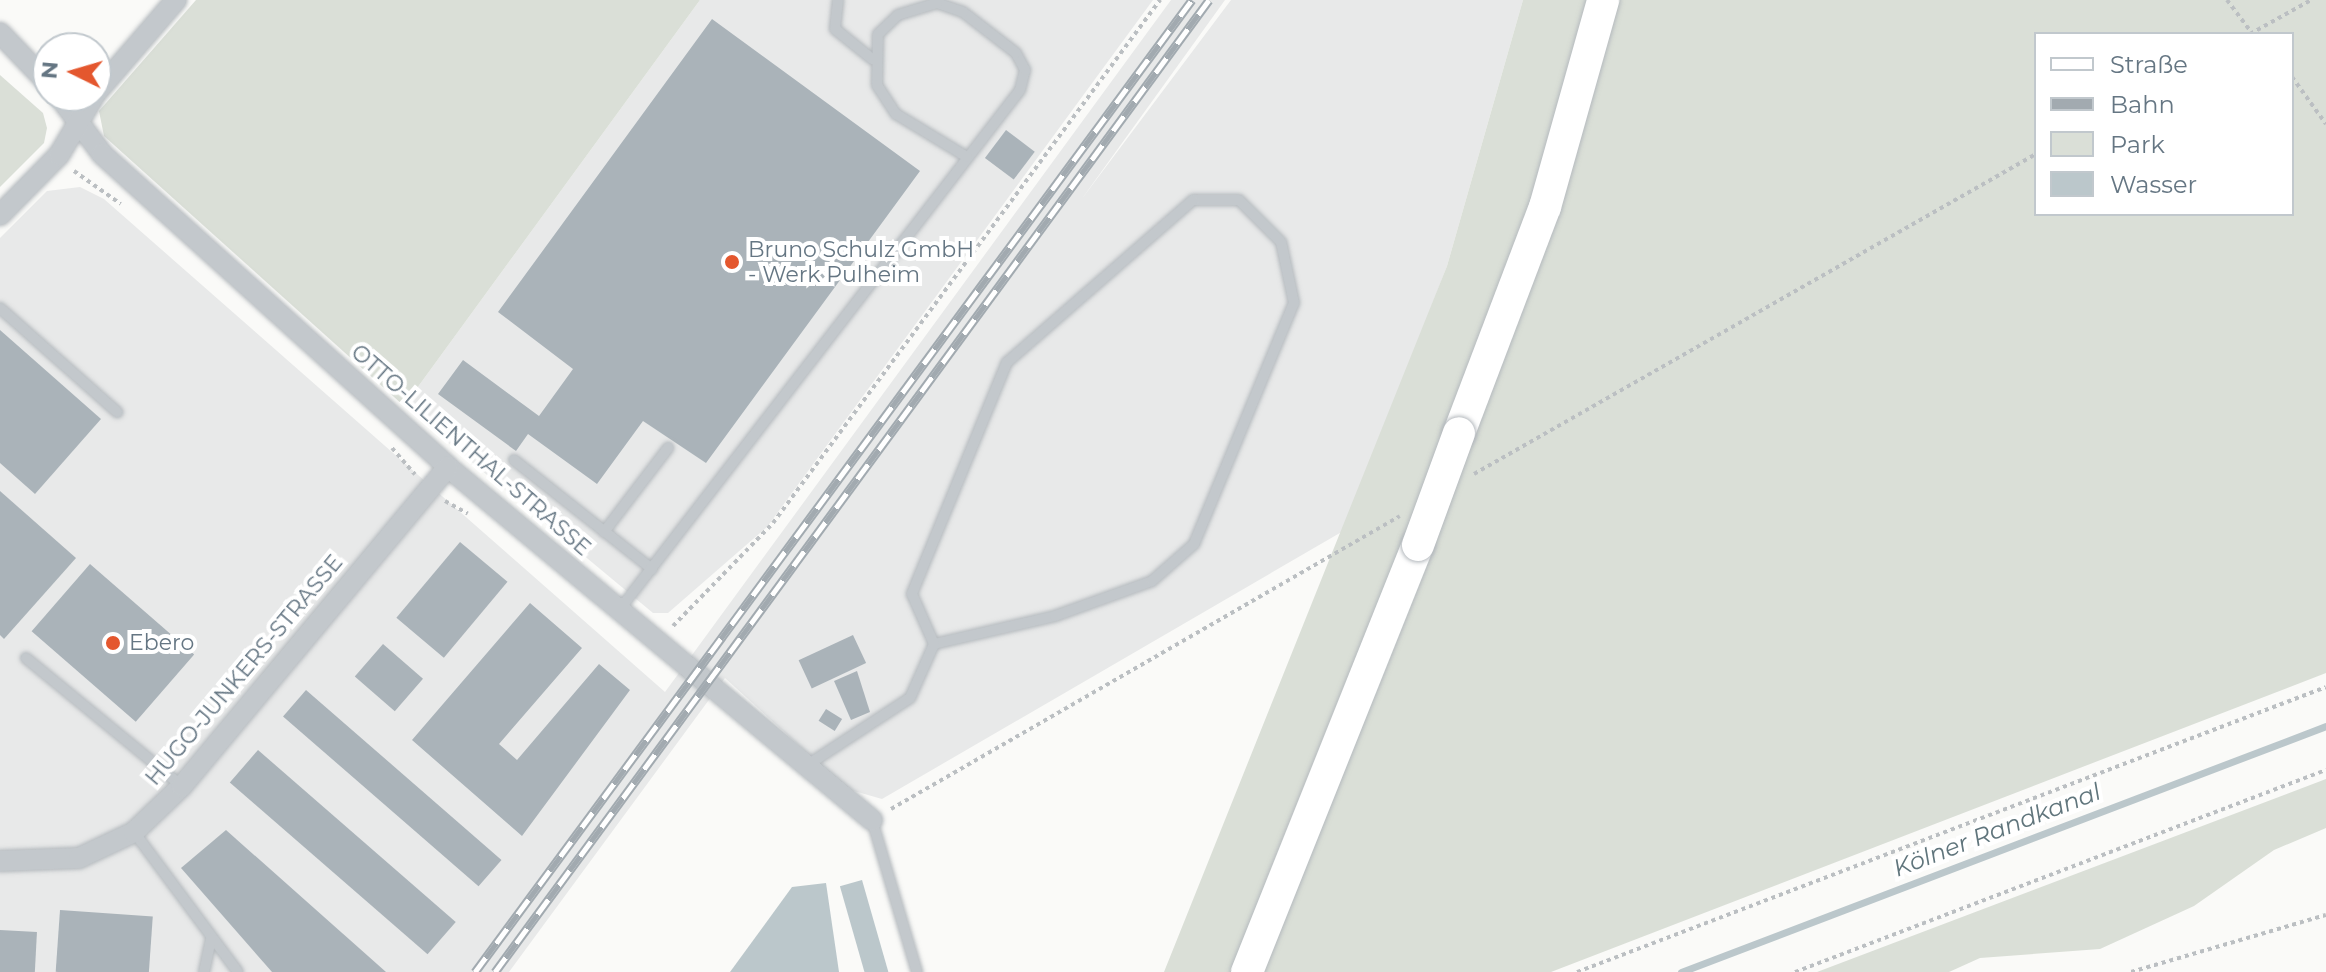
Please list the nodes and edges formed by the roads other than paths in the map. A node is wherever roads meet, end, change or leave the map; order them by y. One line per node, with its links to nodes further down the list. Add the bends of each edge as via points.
1 (176, 0): 7 (street)
2 (838, 0): 5 (lane, via 835,29)
3 (1603, 0): 32 (main road, bridge, via 1545,207 1418,545)
4 (0, 33): 6 (street)
5 (872, 59): 11 (lane, via 877,85 896,114); 11 (lane, via 878,34 898,15 937,3 963,12 1016,53 1025,70 1020,90)
6 (32, 66)
7 (112, 75)
8 (72, 112): 10 (street, OTTO-LILIENTHAL-STRASSE)
9 (83, 112): 10 (street)
10 (78, 120): 12 (street, via 59,155); 17 (street, OTTO-LILIENTHAL-STRASSE, via 102,154)
11 (967, 157): 19 (lane)
12 (0, 215)
13 (0, 308): 14 (lane)
14 (117, 412)
15 (668, 448): 18 (lane)
16 (514, 460): 18 (lane)
17 (448, 467): 20 (street, OTTO-LILIENTHAL-STRASSE); 24 (street, HUGO-JUNKERS-STRASSE)
18 (604, 532): 19 (lane)
19 (652, 569): 20 (lane)
20 (620, 609): 23 (street, OTTO-LILIENTHAL-STRASSE)
21 (934, 644): 21 (lane, via 1055,616 1152,581 1194,544 1294,303 1281,242 1239,200 1193,200 1007,362 912,594); 23 (lane, via 910,698)
22 (26, 658): 24 (lane)
23 (809, 764): 25 (street, OTTO-LILIENTHAL-STRASSE)
24 (182, 786): 26 (street, HUGO-JUNKERS-STRASSE)
25 (872, 820): 31 (lane)
26 (134, 832): 27 (street, HUGO-JUNKERS-STRASSE, via 79,858); 28 (lane)
27 (0, 861)
28 (211, 939): 29 (lane); 30 (lane)
29 (204, 972)
30 (238, 972)
31 (917, 972)
32 (1247, 972)

